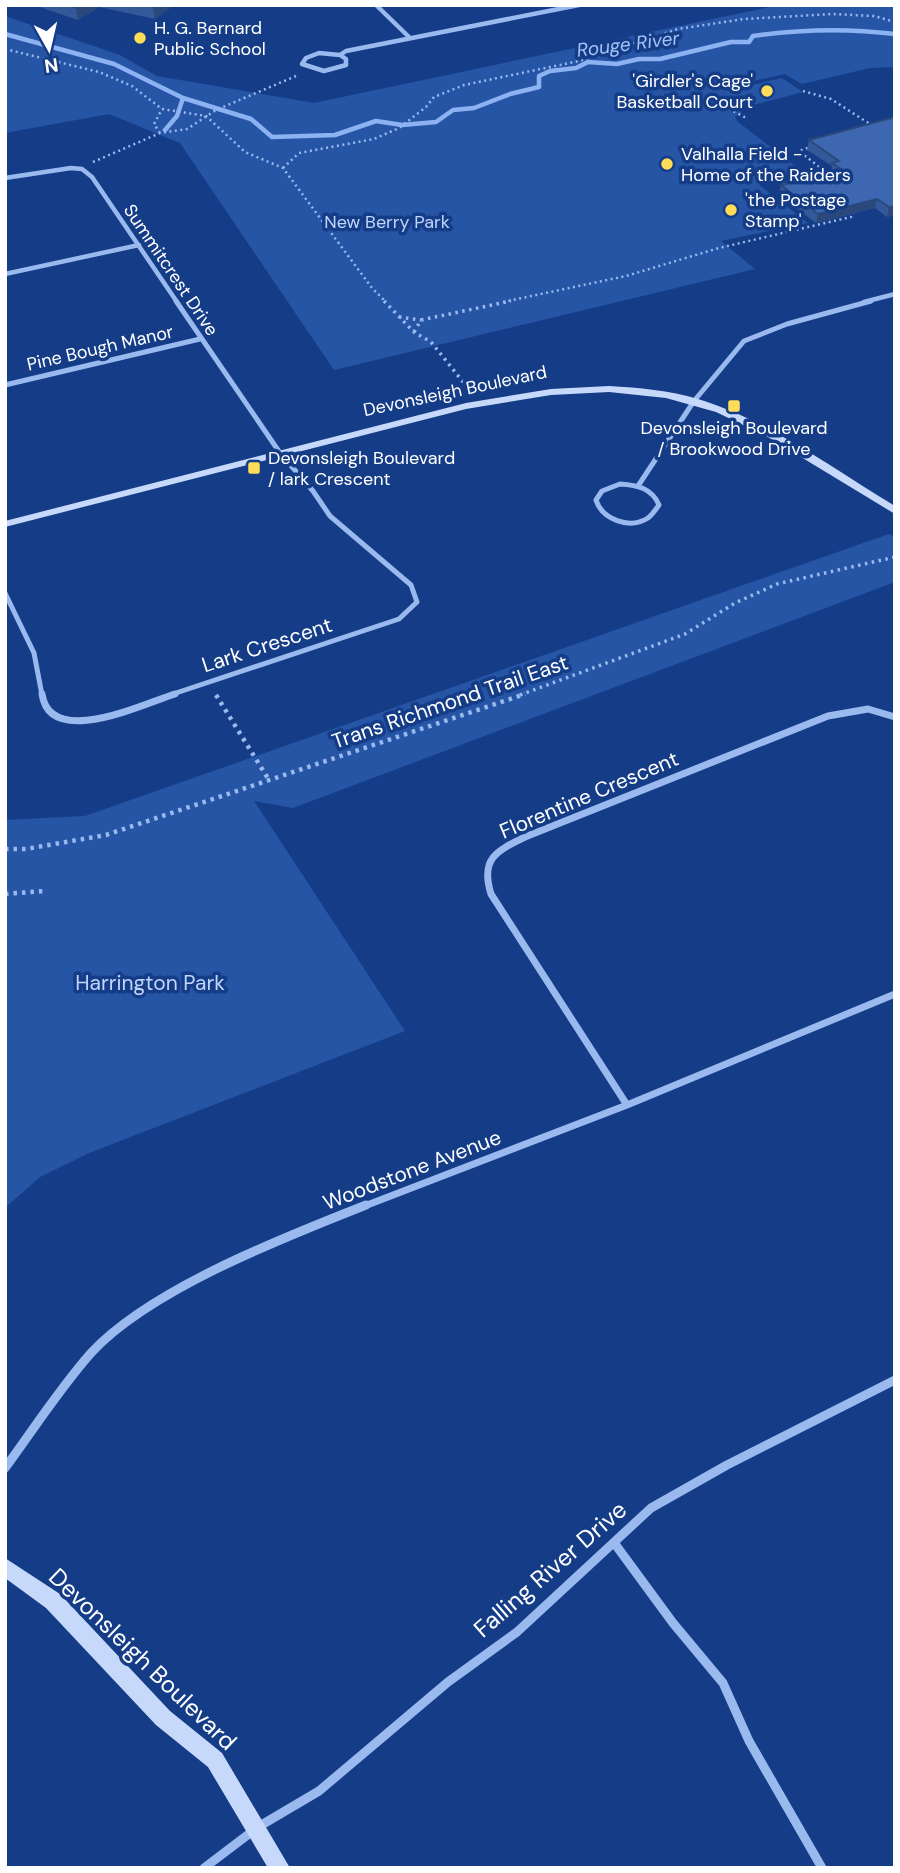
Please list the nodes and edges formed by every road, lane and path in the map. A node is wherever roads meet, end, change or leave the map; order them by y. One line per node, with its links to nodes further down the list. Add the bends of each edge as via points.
1 (376, 5): 4 (street)
2 (579, 5): 4 (street)
3 (895, 22): 17 (path, via 832,14 714,22 654,36 579,61 464,85 434,97 399,128 374,139 299,153)
4 (410, 37): 6 (street)
5 (5, 49): 10 (path, via 99,72 132,86)
6 (340, 55): 7 (street, via 346,65 337,70); 7 (street, via 319,53 306,58 302,64)
7 (311, 70): 11 (path)
8 (803, 91): 13 (path, via 831,99 878,129)
9 (724, 106): 12 (path)
10 (162, 110): 11 (path); 14 (path, via 154,124)
11 (206, 116): 14 (path, via 187,129); 17 (path, via 245,152)
12 (748, 119)
13 (864, 131)
14 (160, 133): 16 (path)
15 (814, 145): 20 (path, via 799,151)
16 (76, 168): 21 (street); 27 (street, Summitcrest Drive, via 92,177)
17 (283, 168): 30 (path)
18 (836, 170): 20 (path)
19 (789, 171): 24 (path)
20 (826, 172): 22 (path, via 836,178)
21 (5, 178)
22 (825, 180)
23 (817, 182): 24 (path)
24 (810, 184): 25 (path, via 782,183)
25 (794, 189)
26 (856, 205): 31 (path, via 853,216 626,276)
27 (139, 245): 28 (street); 33 (street, Summitcrest Drive)
28 (5, 274)
29 (895, 294): 36 (street, via 744,341)
30 (399, 317): 31 (path); 32 (path)
31 (421, 320): 32 (path)
32 (414, 332): 35 (path, via 431,342)
33 (200, 339): 34 (street, Pine Bough Manor); 37 (street, Summitcrest Drive)
34 (5, 385)
35 (468, 388)
36 (694, 401): 37 (street, Devonsleigh Boulevard, via 600,389 564,390 466,406); 38 (street); 39 (street, Devonsleigh Boulevard, via 774,437)
37 (280, 453): 40 (street, Devonsleigh Boulevard); 43 (street, Lark Crescent, via 330,516 411,585 417,603 399,619)
38 (638, 486): 38 (street, via 608,487 594,498 595,506 608,519 645,520 654,515 658,500)
39 (895, 511)
40 (5, 524)
41 (895, 556): 45 (path, Trans Richmond Trail East, via 777,584 648,649)
42 (5, 593): 43 (street, Lark Crescent, via 32,647 46,710 52,716 71,721 99,719)
43 (207, 682): 45 (path)
44 (895, 717): 50 (street, Florentine Crescent, via 868,709 828,716 525,837 489,861 485,879 491,894)
45 (269, 780): 46 (path, Trans Richmond Trail East, via 106,835)
46 (5, 849)
47 (44, 891): 48 (path)
48 (5, 894)
49 (895, 994): 50 (street, Woodstone Avenue)
50 (627, 1105): 52 (street, Woodstone Avenue, via 339,1216 218,1269 148,1306 92,1352)
51 (895, 1380): 53 (street, Falling River Drive, via 650,1508)
52 (5, 1468)
53 (615, 1544): 55 (street, Falling River Drive, via 517,1632 448,1682 319,1791); 58 (street, via 723,1683 749,1741)
54 (5, 1567): 55 (street, Devonsleigh Boulevard, via 53,1601 163,1718 215,1760)
55 (258, 1827): 56 (street, Falling River Drive); 57 (street, Devonsleigh Boulevard)
56 (204, 1868)
57 (280, 1868)
58 (822, 1868)

